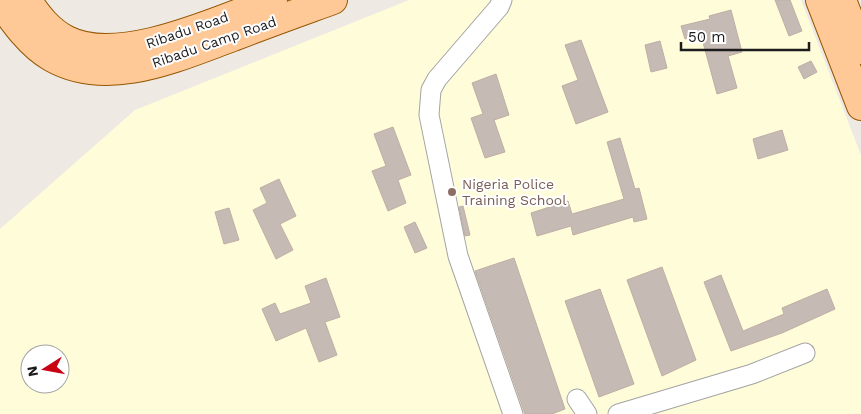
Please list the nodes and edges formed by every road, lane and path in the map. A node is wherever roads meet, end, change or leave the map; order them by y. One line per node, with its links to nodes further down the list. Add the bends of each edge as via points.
1 (27, 0): 2 (main road, Ribadu Road, via 42,22 67,40 91,48 120,49 148,44)
2 (273, 0)
3 (333, 0): 7 (main road, Ribadu Camp Road, via 170,60 111,71 78,68 51,57 25,35)
4 (502, 0): 11 (street, via 430,90 429,115 458,256)
5 (820, 0): 9 (main road)
6 (842, 0): 8 (main road)
7 (0, 2)
8 (861, 50)
9 (861, 106)
10 (805, 353): 12 (street, via 752,374)
11 (513, 414)
12 (618, 414)

